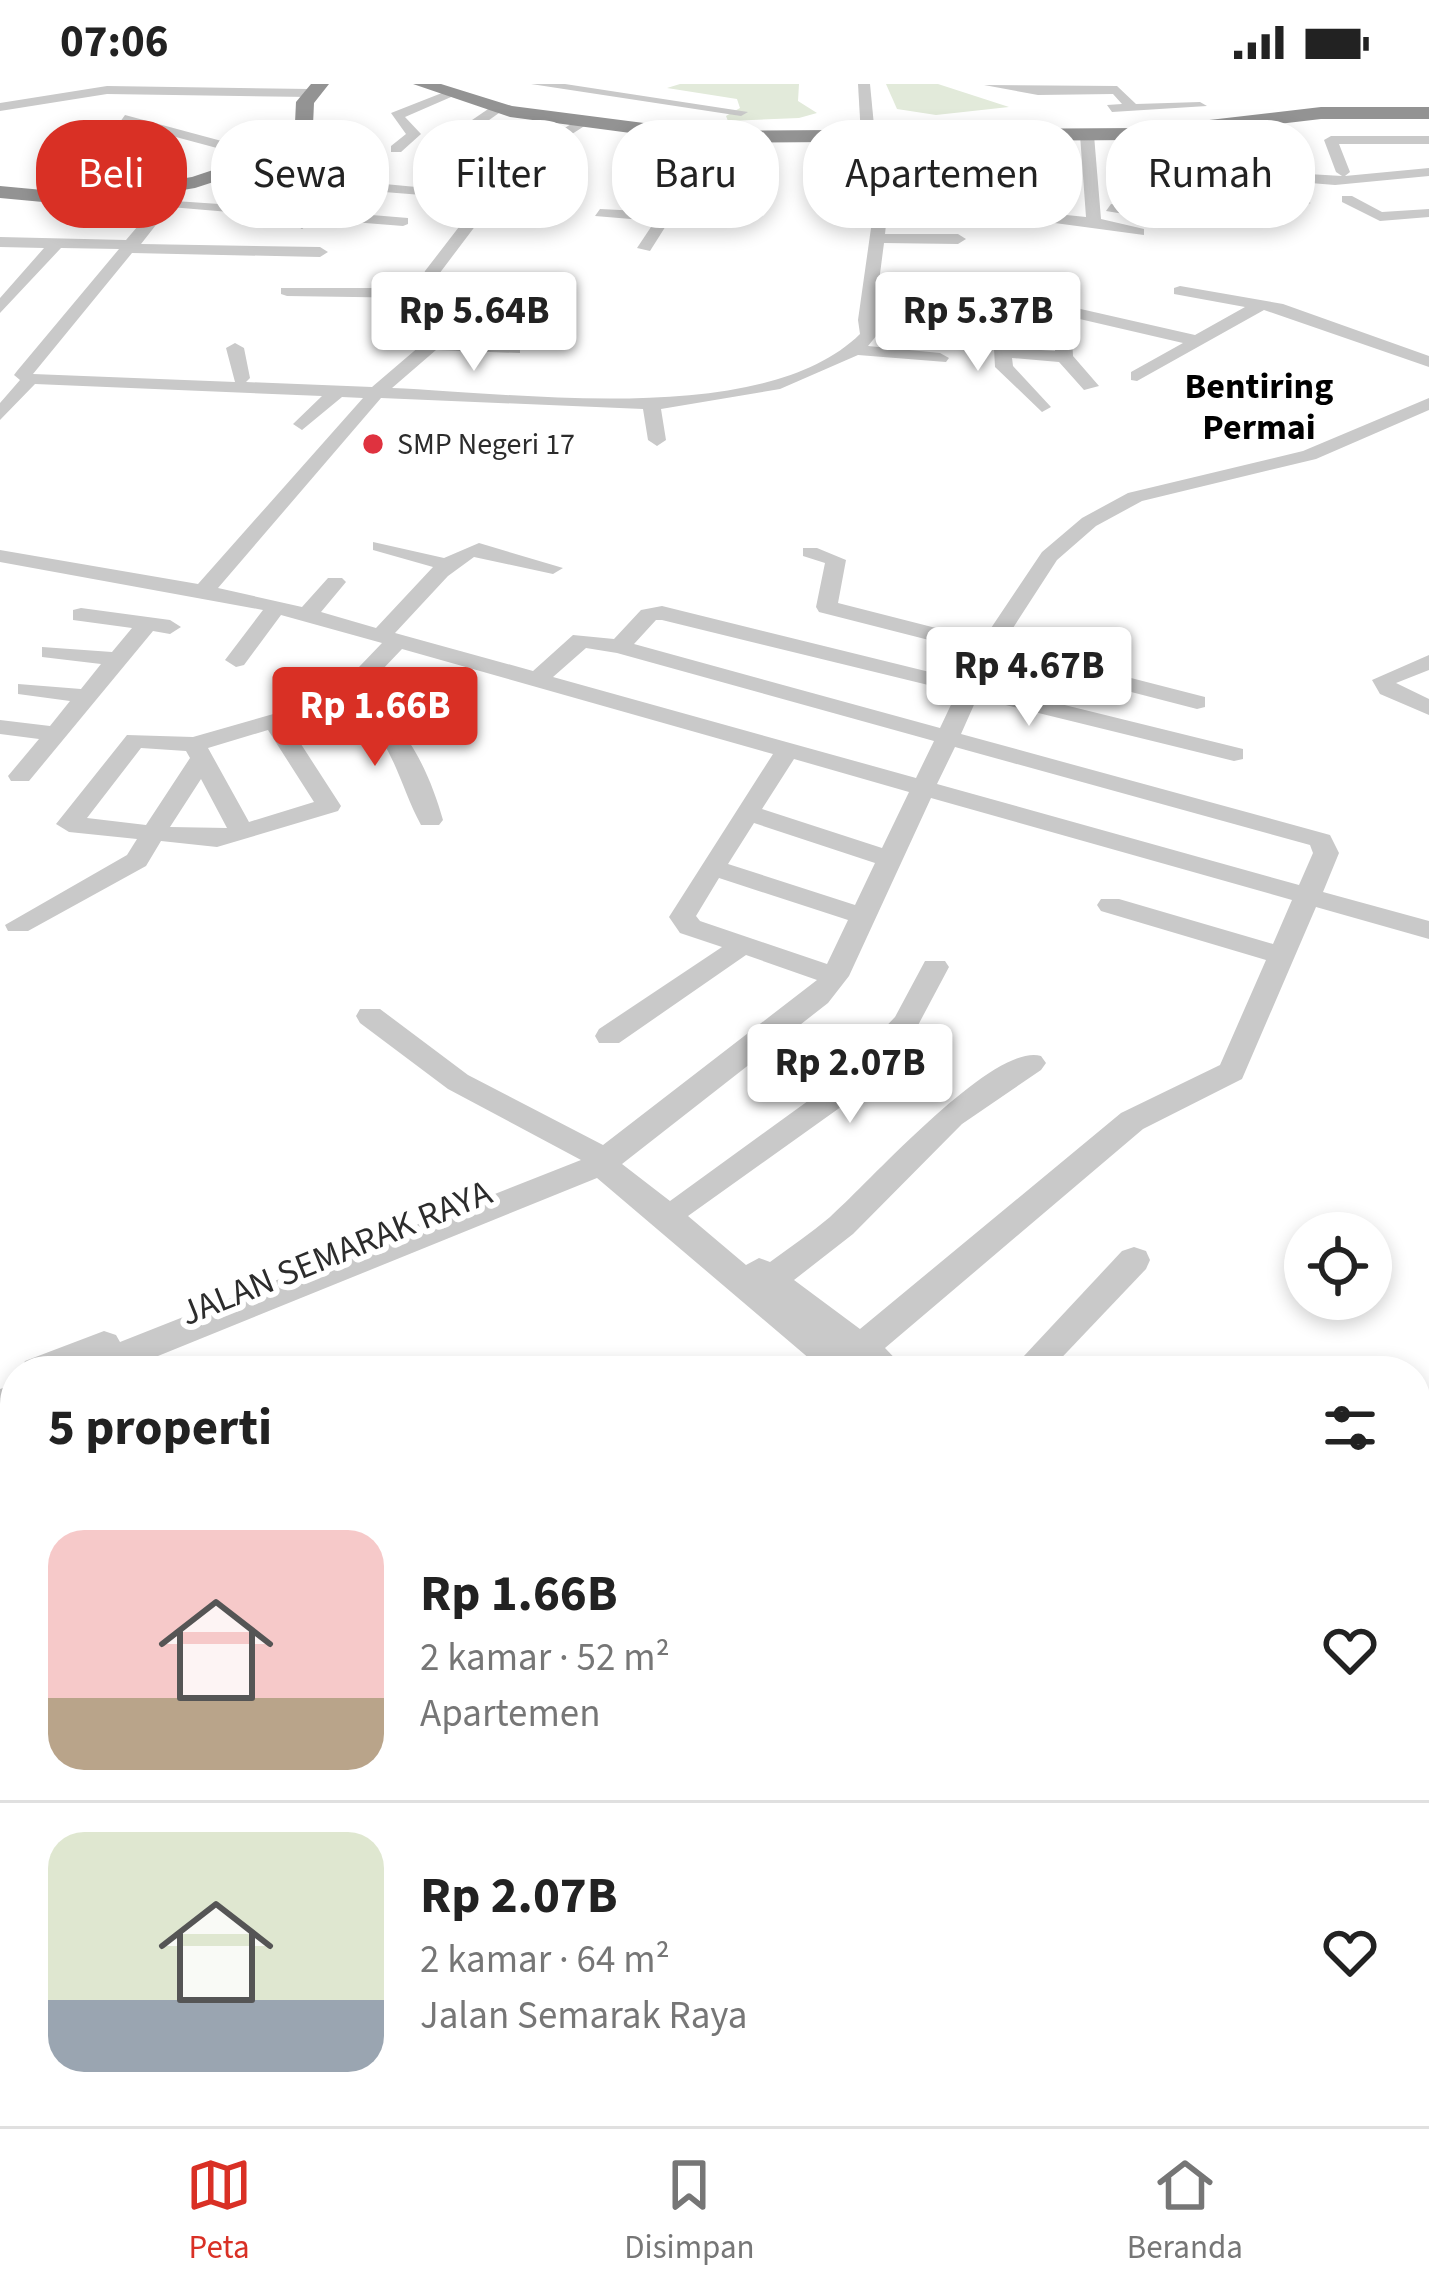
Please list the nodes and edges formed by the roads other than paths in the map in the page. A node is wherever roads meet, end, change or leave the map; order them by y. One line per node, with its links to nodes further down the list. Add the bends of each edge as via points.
1 (422, 84): 8 (highway)
2 (537, 84): 7 (street)
3 (864, 84): 20 (street)
4 (990, 85): 11 (street, via 1117,90)
5 (1184, 85): 9 (street)
6 (315, 89): 10 (street, via 107,90); 17 (highway)
7 (601, 92): 14 (street); 19 (street)
8 (452, 94): 12 (highway); 29 (street, via 396,116 414,134)
9 (1200, 106): 11 (street); 21 (street)
10 (0, 107)
11 (1132, 107): 13 (street)
12 (499, 108): 18 (street); 19 (highway)
13 (1094, 108)
14 (741, 112)
15 (1429, 113): 22 (highway)
16 (124, 119): 28 (street)
17 (306, 120)
18 (481, 120)
19 (573, 120)
20 (867, 120)
21 (1214, 120)
22 (1266, 120)
23 (1082, 135): 24 (highway)
24 (1087, 135): 25 (highway); 43 (street)
25 (1106, 135)
26 (1381, 138): 27 (street); 31 (street, via 1330,140); 33 (street)
27 (1429, 140)
28 (211, 142)
29 (396, 149)
30 (1315, 170): 31 (street)
31 (1343, 172): 33 (street)
32 (1429, 172): 33 (street)
33 (1394, 175): 34 (street)
34 (1315, 176)
35 (0, 192): 36 (highway)
36 (36, 195)
37 (1388, 196): 38 (street)
38 (1347, 199): 39 (street); 44 (street, via 1380,217)
39 (1315, 204)
40 (600, 213): 41 (street)
41 (612, 214)
42 (1082, 214): 43 (street)
43 (1094, 214): 45 (street); 55 (street)
44 (1429, 214)
45 (1106, 215)
46 (389, 220): 47 (street)
47 (403, 221)
48 (152, 228): 61 (street)
49 (303, 228): 60 (street)
50 (347, 228): 60 (street, via 314,257)
51 (464, 228): 67 (street)
52 (657, 228): 62 (street)
53 (863, 228): 63 (street)
54 (877, 228): 56 (street)
55 (1139, 232)
56 (875, 238): 57 (street); 63 (street)
57 (958, 239)
58 (0, 242): 59 (street)
59 (56, 244): 61 (street); 71 (street)
60 (291, 245): 61 (street); 64 (street)
61 (136, 247): 83 (street)
62 (645, 248)
63 (864, 260): 68 (street); 78 (street)
64 (249, 266)
65 (287, 291): 67 (street)
66 (1180, 291): 69 (street)
67 (426, 292): 74 (street, via 452,322)
68 (869, 302): 70 (street); 78 (street, via 869,334)
69 (1262, 304): 73 (street); 81 (street)
70 (1000, 306): 72 (street); 77 (street)
71 (0, 308)
72 (1063, 310): 73 (street); 79 (street)
73 (1194, 340): 82 (street)
74 (435, 345): 76 (street); 85 (street)
75 (235, 348): 84 (street)
76 (514, 349)
77 (1000, 352): 79 (street); 90 (street, via 1004,367)
78 (844, 355): 80 (street); 85 (street, via 689,397); 88 (street, via 729,395)
79 (1064, 357): 86 (street)
80 (940, 358)
81 (1429, 362)
82 (1137, 376)
83 (21, 378): 84 (street); 87 (street); 91 (street)
84 (241, 378): 85 (street)
85 (383, 386): 87 (street); 88 (street); 103 (street)
86 (1090, 386)
87 (341, 388): 92 (street)
88 (651, 404): 93 (street)
89 (1429, 404): 95 (street, JALAN SEMARAK RAYA, via 1309,455 1154,490)
90 (1042, 406)
91 (0, 412)
92 (302, 424)
93 (656, 440)
94 (1119, 485): 95 (street, via 1103,496)
95 (1112, 508): 110 (street, JALAN SEMARAK RAYA, via 1046,560)
96 (380, 546): 99 (street)
97 (810, 552): 110 (street, via 837,564 827,607)
98 (0, 556): 102 (street)
99 (447, 565): 100 (street, via 476,548); 108 (street)
100 (553, 568)
101 (335, 582): 106 (street)
102 (167, 585): 103 (street); 107 (street)
103 (205, 590): 104 (street)
104 (275, 608): 106 (street); 113 (street)
105 (81, 615): 107 (street)
106 (307, 616): 108 (street)
107 (150, 624): 112 (street)
108 (390, 638): 115 (street); 118 (street)
109 (619, 647): 115 (street, via 581,640); 117 (street, via 649,615 662,613); 125 (street)
110 (988, 648): 117 (street, JALAN SEMARAK RAYA); 120 (street)
111 (50, 652): 112 (street)
112 (115, 659): 119 (street)
113 (236, 660)
114 (1429, 662): 121 (street, via 1383,680)
115 (538, 678): 127 (street)
116 (26, 689): 119 (street)
117 (970, 690): 125 (street, JALAN SEMARAK RAYA); 128 (street)
118 (345, 695): 122 (street); 133 (street, via 370,706 422,785)
119 (82, 696): 124 (street)
120 (1197, 702)
121 (1429, 708)
122 (275, 722): 126 (street); 135 (street, via 335,814)
123 (0, 728): 124 (street)
124 (52, 733): 129 (street)
125 (949, 739): 130 (street, JALAN SEMARAK RAYA); 139 (street, via 1321,840 1326,853)
126 (199, 750): 134 (street, via 135,740); 135 (street); 136 (street)
127 (788, 751): 130 (street); 131 (street)
128 (1234, 754)
129 (20, 776)
130 (926, 788): 137 (street, JALAN SEMARAK RAYA); 139 (street)
131 (748, 813): 137 (street); 138 (street)
132 (38, 820): 134 (street)
133 (430, 820)
134 (69, 824): 136 (street)
135 (242, 832): 136 (street, via 218,839)
136 (154, 833): 142 (street, via 136,860)
137 (892, 860): 141 (street, JALAN SEMARAK RAYA)
138 (713, 868): 141 (street); 144 (street, via 683,922)
139 (1305, 894): 143 (street); 145 (street)
140 (1110, 905): 145 (street)
141 (862, 916): 147 (street, JALAN SEMARAK RAYA)
142 (18, 925)
143 (1429, 930)
144 (742, 944): 147 (street); 149 (street)
145 (1282, 956): 159 (street, via 1232,1072 1132,1121)
146 (934, 967): 152 (street, via 906,1022 841,1092)
147 (835, 976): 151 (street, JALAN SEMARAK RAYA)
148 (370, 1016): 151 (street, via 458,1082)
149 (609, 1036)
150 (1030, 1063): 154 (street, via 951,1116 842,1225)
151 (611, 1149): 152 (street); 155 (street, JALAN SEMARAK RAYA, via 339,1261); 157 (street, via 628,1183)
152 (683, 1206): 154 (street)
153 (1134, 1261): 160 (street)
154 (770, 1280): 158 (street)
155 (155, 1348): 156 (street, JALAN SEMARAK RAYA)
156 (114, 1356)
157 (849, 1356)
158 (850, 1356)
159 (859, 1356)
160 (1042, 1356)

